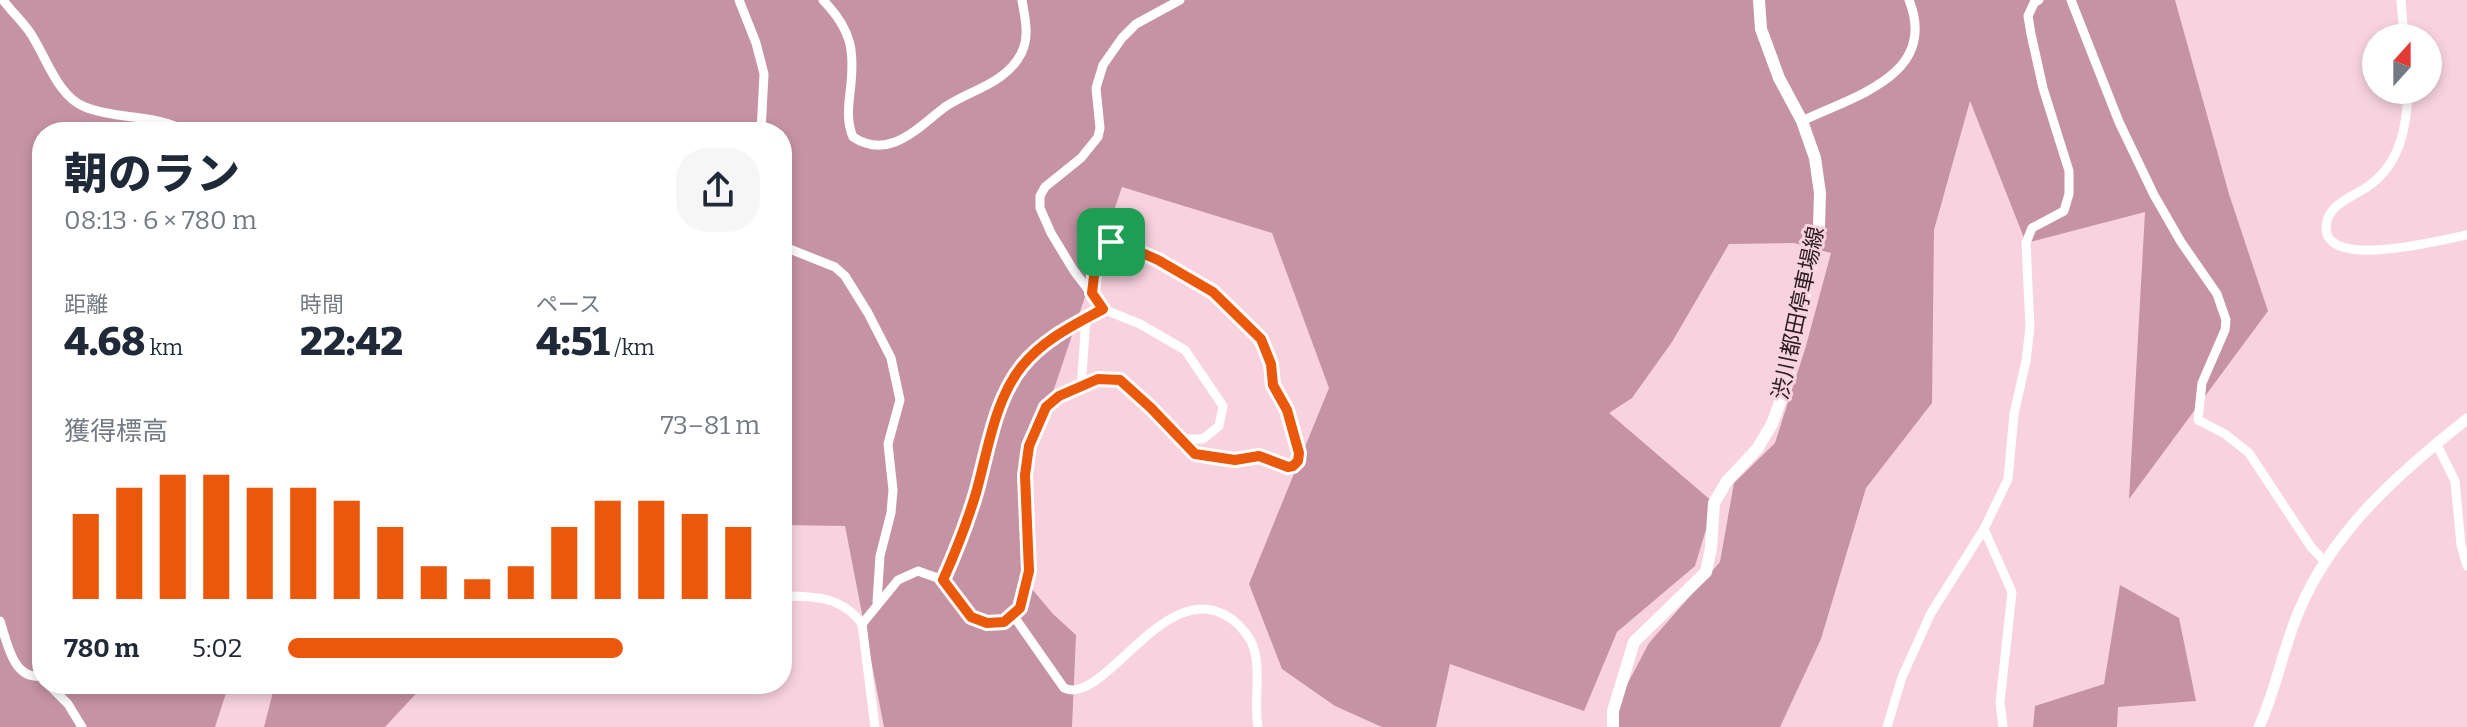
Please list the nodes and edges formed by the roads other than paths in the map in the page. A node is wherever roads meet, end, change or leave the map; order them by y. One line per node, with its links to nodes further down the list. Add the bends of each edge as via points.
1 (3, 0): 14 (street, via 70,98 97,111)
2 (739, 0): 15 (street, via 764,74)
3 (823, 0): 4 (street, via 849,35 848,126 853,137 876,146 902,141 947,106 993,83 1019,57 1027,35)
4 (1022, 0)
5 (1180, 0): 18 (street, via 1136,24 1122,38 1098,78 1098,137 1040,196 1051,233)
6 (1759, 0): 13 (main road, 渋川都田停車場線, via 1761,29 1774,66)
7 (1909, 0): 13 (street, via 1916,31 1909,60 1880,84)
8 (2039, 0): 25 (street, via 2028,16 2069,171 2069,194 2064,211 2032,228 2026,243 2026,361 2008,479)
9 (2071, 0): 26 (street, via 2154,195 2217,294 2226,320 2202,383 2198,420 2249,453)
10 (2401, 0): 11 (street)
11 (2403, 24)
12 (2407, 104): 16 (street, via 2393,162 2375,182 2332,210 2327,234 2332,243 2351,250)
13 (1802, 121): 39 (main road, 渋川都田停車場線, via 1815,158 1819,227 1786,386 1757,449 1714,503 1706,572 1634,642)
14 (159, 122)
15 (762, 122)
16 (2467, 235)
17 (792, 250): 30 (street, via 845,276 891,358 900,400 888,444 893,490)
18 (1092, 293): 19 (street); 23 (street, via 1104,242 1122,244 1213,292 1261,339 1273,385 1287,410 1298,461 1288,467 1259,456 1214,459 1195,454)
19 (1103, 309): 20 (street); 23 (street, via 1185,350 1223,406 1219,426 1203,439)
20 (1086, 318): 21 (street); 28 (street, via 1023,365 1007,391)
21 (1081, 389): 23 (street, via 1098,379 1120,380); 31 (street, via 1046,407 1029,446 1029,571 1020,608)
22 (2467, 419): 24 (street)
23 (1183, 439)
24 (2436, 443): 26 (street, via 2371,504); 27 (street, via 2455,481)
25 (1984, 529): 40 (street, via 1931,613 1902,677); 41 (street, via 2012,592 2000,702)
26 (2324, 561): 42 (street, via 2299,611)
27 (2467, 566)
28 (943, 580): 30 (street, via 918,571 898,580); 31 (street, via 971,617 998,624)
29 (792, 597): 33 (street, via 832,599)
30 (877, 602): 33 (street)
31 (1013, 615): 38 (street, via 1072,692 1088,687 1181,612 1206,607 1220,611 1250,641)
32 (0, 621): 34 (street, via 13,659)
33 (862, 624): 37 (street)
34 (32, 677)
35 (58, 694): 36 (street)
36 (82, 727)
37 (875, 727)
38 (1258, 727)
39 (1613, 727)
40 (1887, 727)
41 (2003, 727)
42 (2259, 727)

